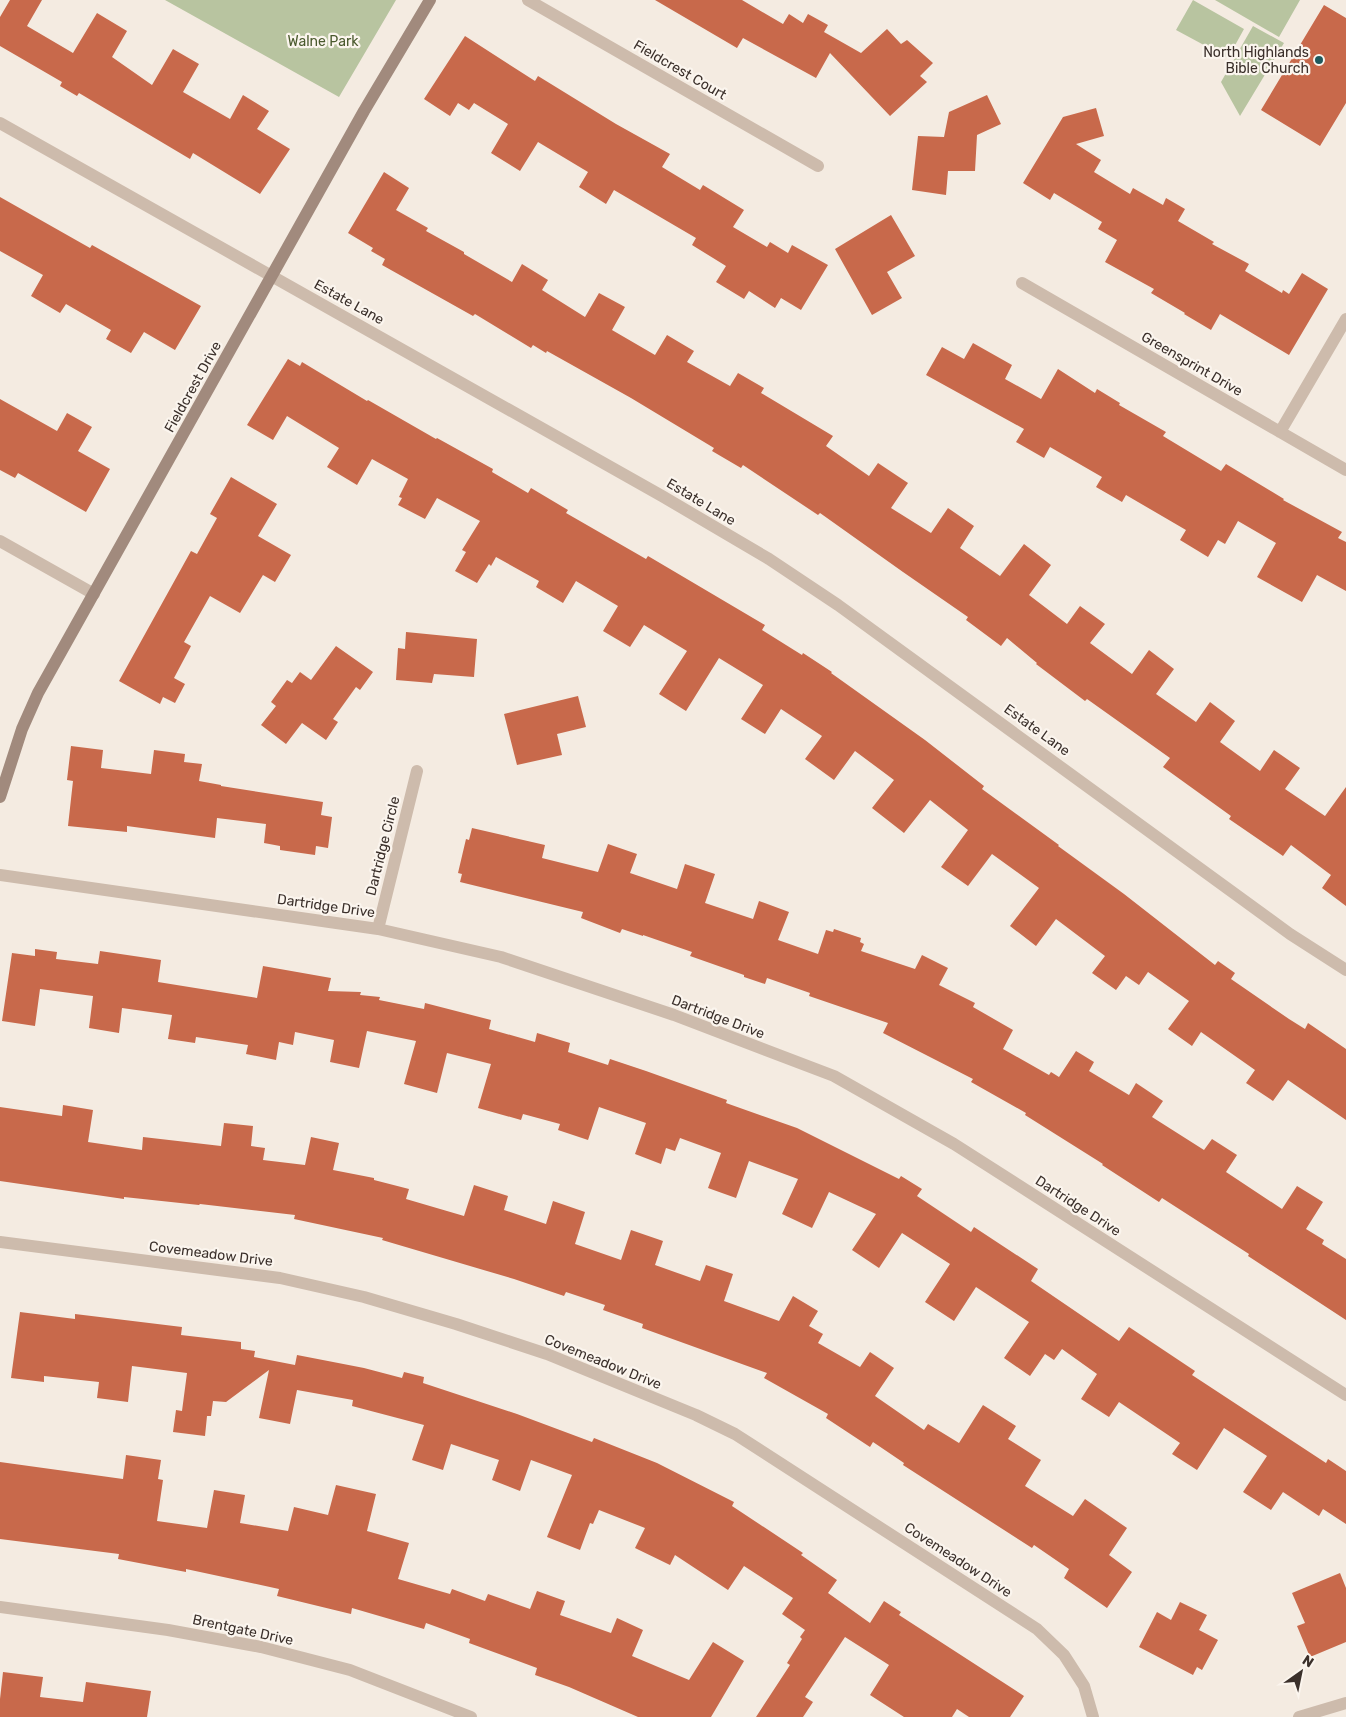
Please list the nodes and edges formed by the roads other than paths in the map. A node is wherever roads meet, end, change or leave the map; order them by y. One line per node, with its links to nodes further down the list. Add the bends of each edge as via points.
1 (430, 0): 5 (street, Fieldcrest Drive)
2 (528, 0): 4 (street, Fieldcrest Court)
3 (0, 123): 5 (street, Estate Lane)
4 (818, 166)
5 (272, 276): 11 (street, Fieldcrest Drive); 16 (street, Estate Lane, via 769,559 854,616 1290,934)
6 (1022, 283): 8 (street, Greensprint Drive)
7 (1346, 319): 8 (street)
8 (1280, 432): 9 (street, Greensprint Drive)
9 (1346, 470)
10 (0, 541): 11 (street)
11 (94, 594): 13 (street, Fieldcrest Drive, via 38,693 22,729)
12 (417, 771): 15 (street, Dartridge Circle)
13 (0, 797)
14 (0, 875): 15 (street, Dartridge Drive)
15 (378, 929): 18 (street, Dartridge Drive, via 501,957 674,1015 834,1076 954,1144)
16 (1346, 970)
17 (0, 1242): 22 (street, Covemeadow Drive, via 280,1278 364,1297 548,1354 696,1415 735,1434 1036,1628 1064,1656 1079,1678)
18 (1346, 1395)
19 (0, 1607): 21 (street, Brentgate Drive, via 168,1630 261,1647 350,1670)
20 (1346, 1703): 23 (street)
21 (471, 1717)
22 (1094, 1717)
23 (1299, 1717)

